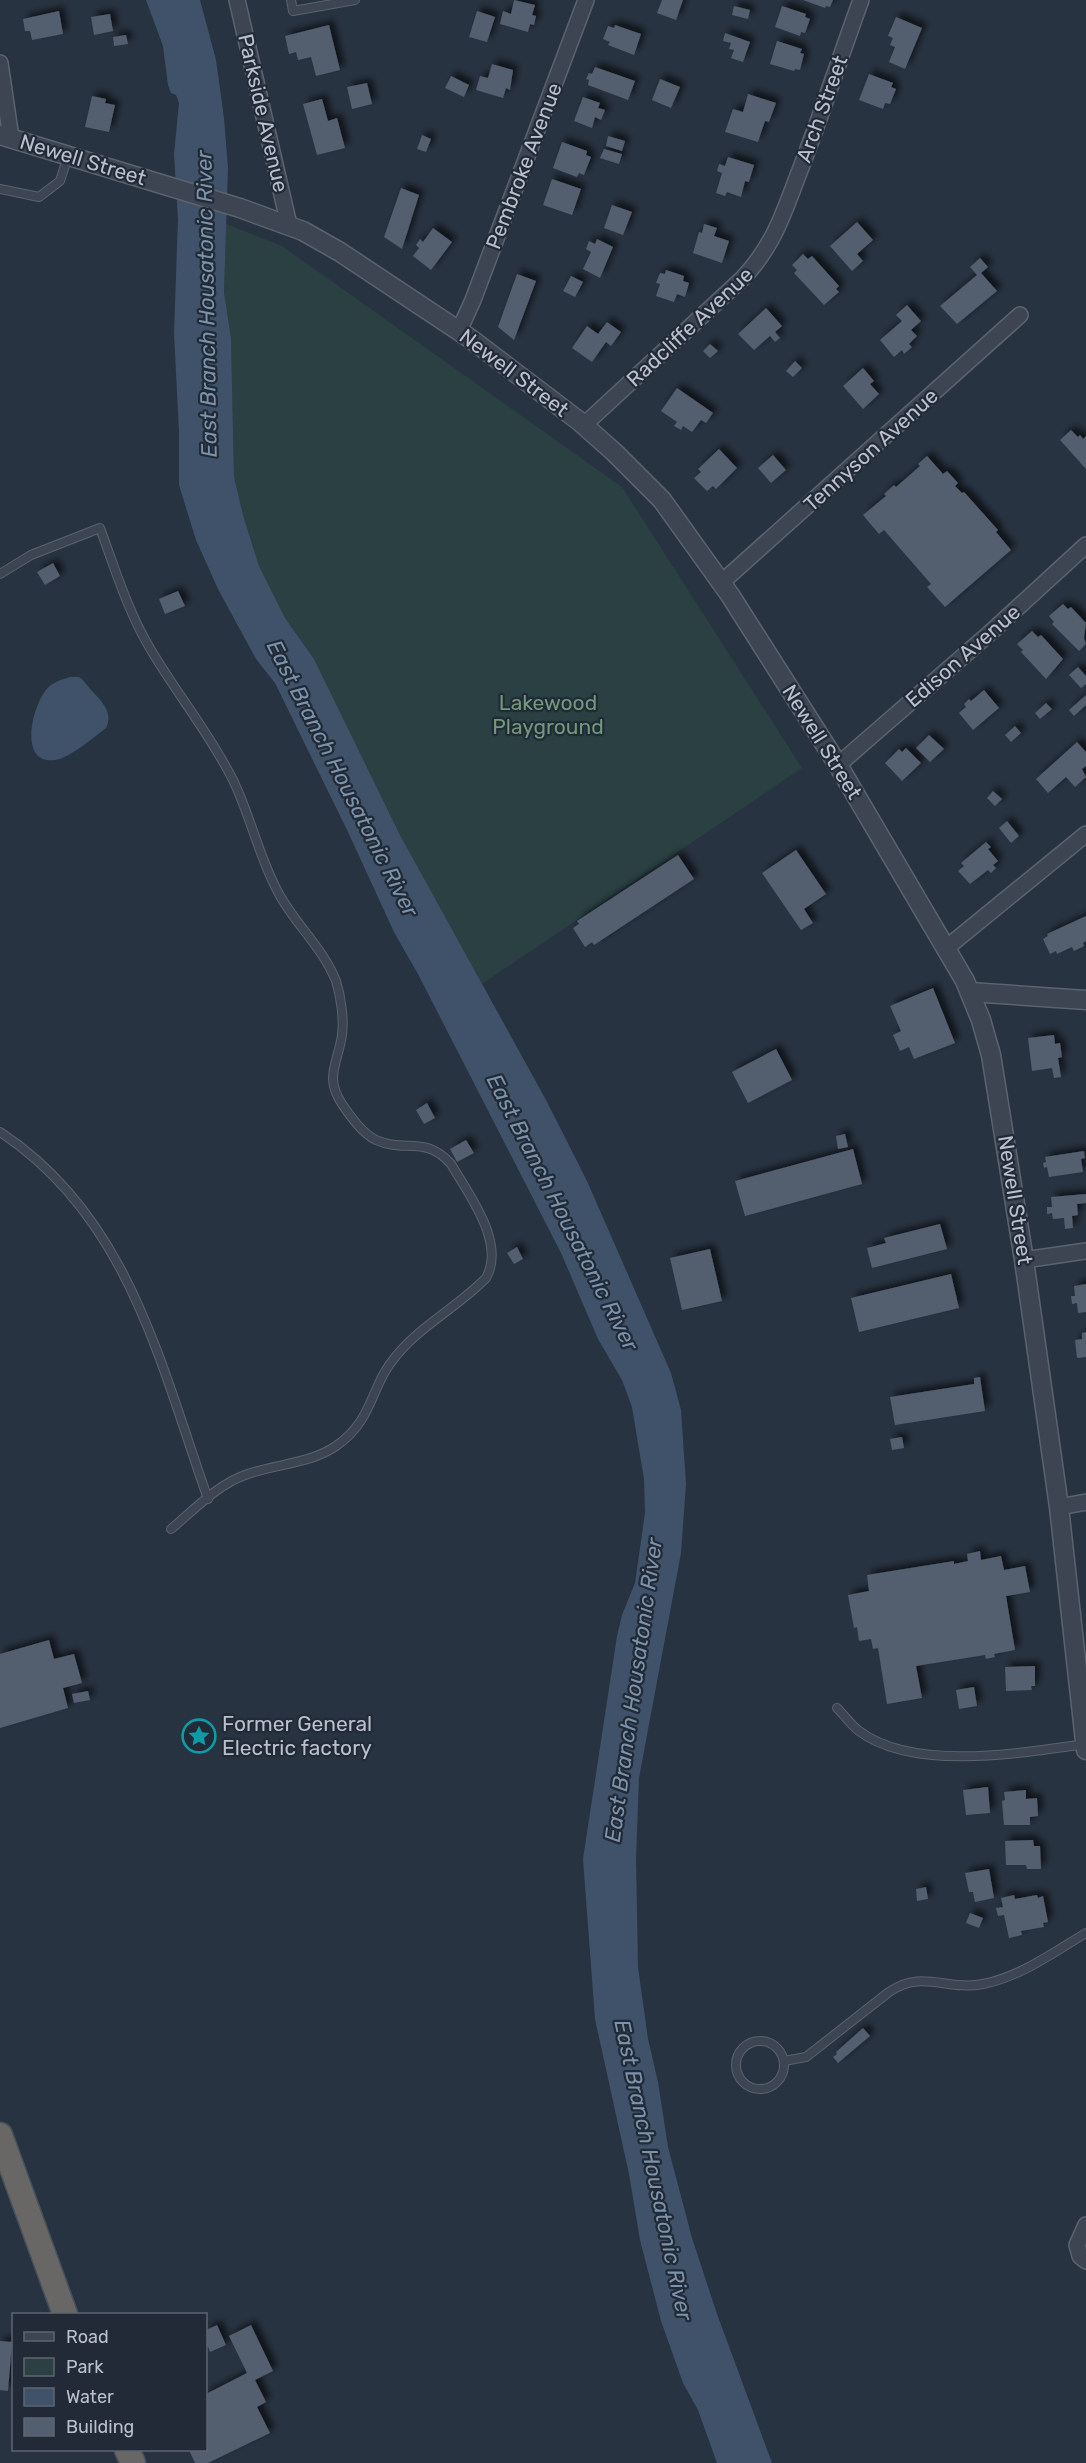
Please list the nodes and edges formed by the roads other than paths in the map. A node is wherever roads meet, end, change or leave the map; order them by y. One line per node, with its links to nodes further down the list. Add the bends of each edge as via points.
1 (237, 0): 12 (street, Parkside Avenue)
2 (291, 0): 6 (lane, via 293,11)
3 (355, 0): 6 (lane)
4 (586, 0): 14 (street, Pembroke Avenue)
5 (861, 0): 11 (street, Arch Street)
6 (334, 2)
7 (0, 63): 8 (street)
8 (5, 137): 9 (street, Newell Street)
9 (68, 156): 10 (lane, via 60,181 39,197); 12 (street, Newell Street)
10 (0, 189)
11 (782, 218): 15 (street, Radcliffe Avenue, via 759,261)
12 (289, 225): 14 (street, Newell Street, via 334,248)
13 (1020, 315): 18 (street, Tennyson Avenue)
14 (459, 331): 15 (street, Newell Street)
15 (584, 425): 18 (street, Newell Street, via 662,500)
16 (1086, 545): 19 (street, Edison Avenue)
17 (0, 574): 27 (lane, via 31,555 100,528 149,648 219,754 246,808 276,888 322,953 337,984 343,1020 332,1076 336,1093 370,1137 387,1143 426,1146 443,1155 491,1239 493,1262 486,1278 401,1350 383,1376 369,1410 349,1436 326,1453 232,1480)
18 (722, 583): 19 (street, Newell Street)
19 (838, 765): 21 (street, Newell Street)
20 (1086, 834): 21 (street)
21 (945, 948): 22 (street, Newell Street)
22 (970, 992): 23 (street); 26 (street, Newell Street, via 991,1055)
23 (1086, 1000)
24 (0, 1131): 27 (lane, via 77,1200 121,1268 137,1300)
25 (1086, 1251): 26 (street)
26 (1024, 1260): 29 (street, Newell Street)
27 (208, 1499): 30 (lane)
28 (1086, 1502): 29 (street)
29 (1059, 1507): 32 (street, Newell Street)
30 (171, 1529)
31 (837, 1708): 32 (lane, via 859,1731 889,1747 942,1756 1007,1756)
32 (1086, 1744): 33 (street, Newell Street)
33 (1086, 1750)
34 (1086, 1934): 35 (lane, via 1021,1970 983,1984 958,1986 919,1980 903,1984 806,2057)
35 (784, 2061): 35 (lane, via 773,2044 757,2041 740,2052 736,2069 748,2086 764,2089 781,2078)
36 (0, 2135): 39 (highway)
37 (1086, 2225): 38 (street, via 1077,2245)
38 (1086, 2261)
39 (65, 2313)

